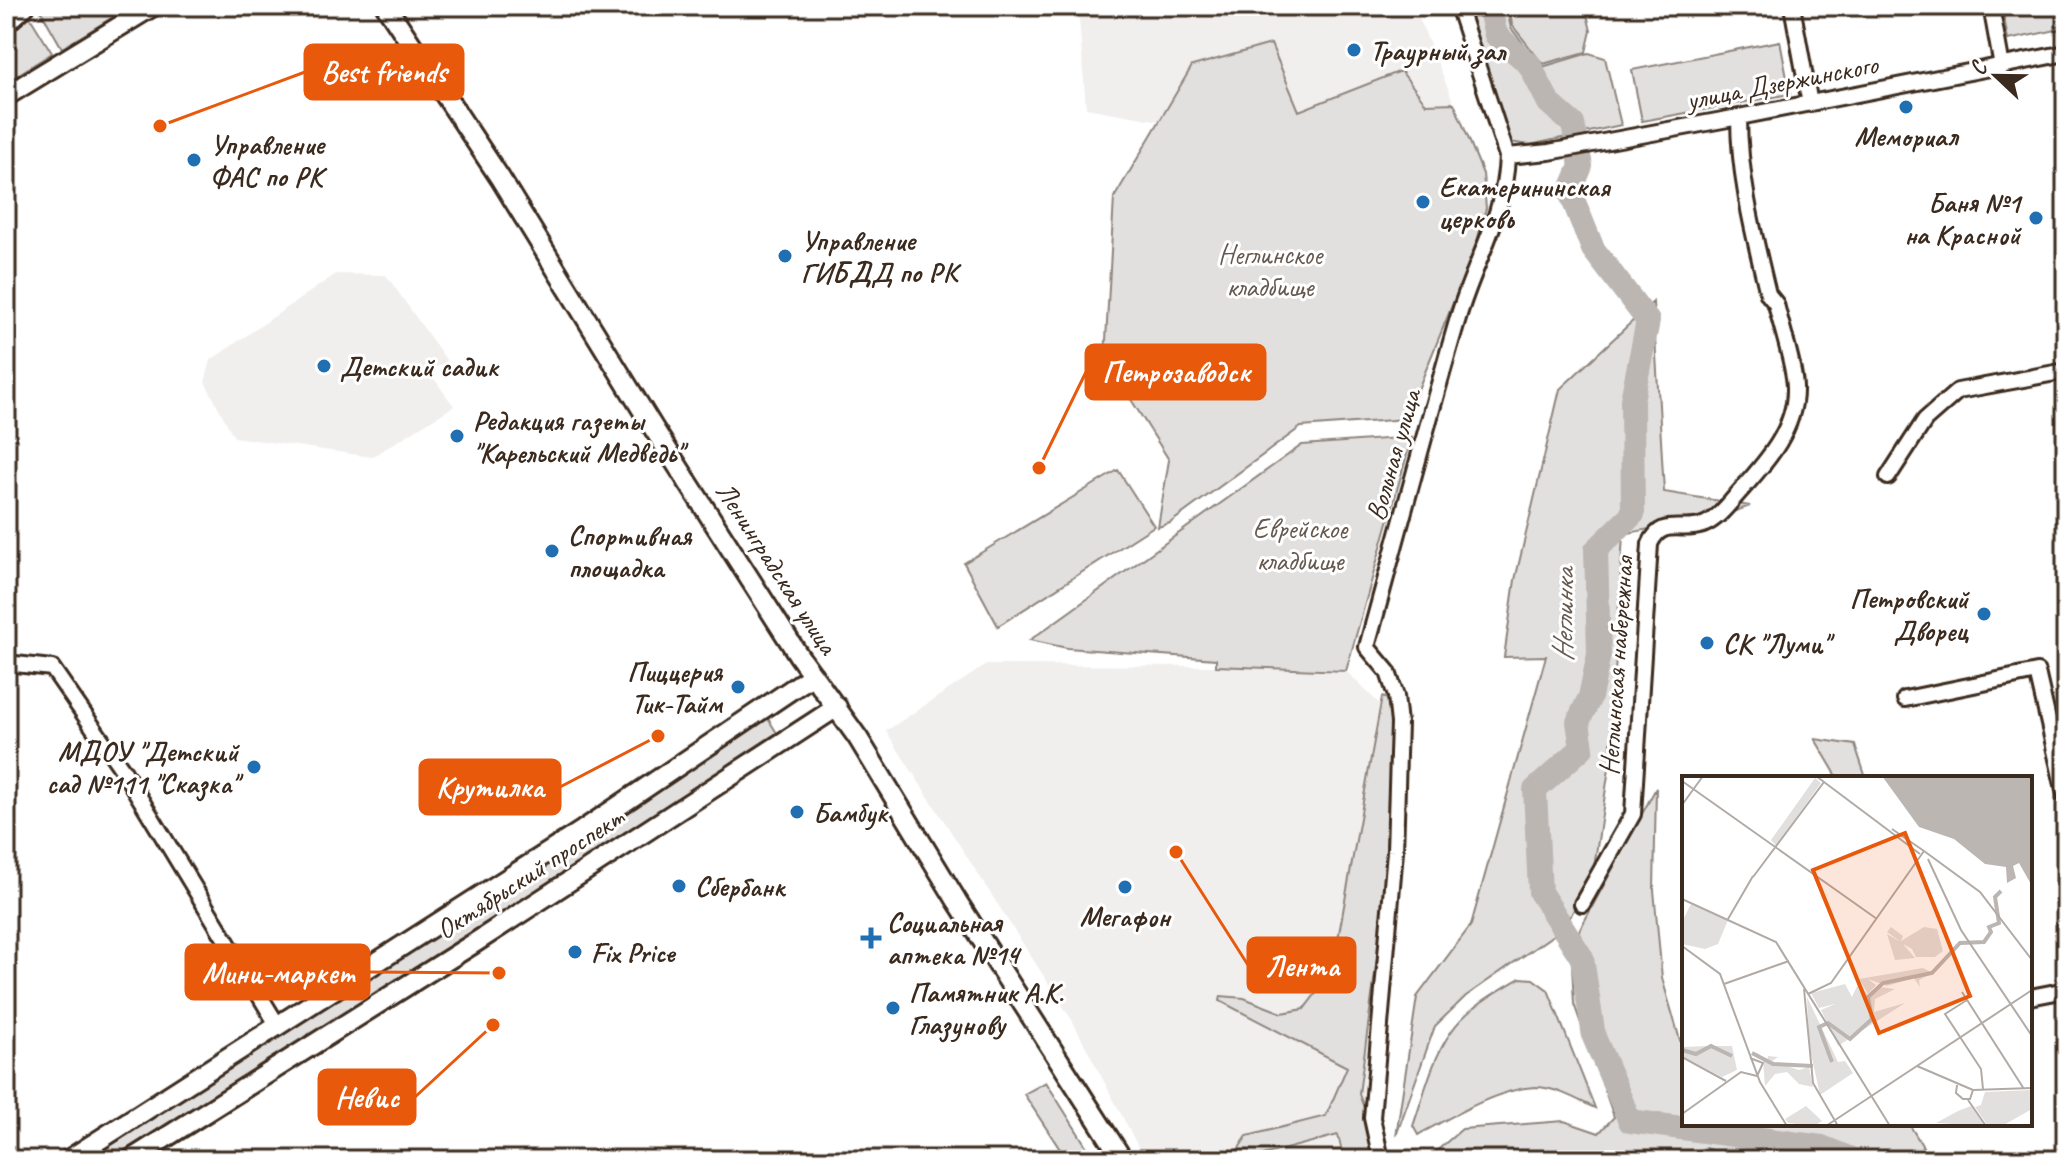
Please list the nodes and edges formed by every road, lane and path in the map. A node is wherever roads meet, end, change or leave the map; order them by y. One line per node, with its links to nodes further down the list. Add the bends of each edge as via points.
1 (25, 6): 7 (main road)
2 (153, 6): 10 (main road)
3 (386, 6): 17 (main road, Ленинградская улица)
4 (1458, 6): 13 (street, Вольная улица)
5 (1792, 6): 11 (street)
6 (1991, 6): 9 (street)
7 (6, 23)
8 (2066, 53): 9 (street, улица Дзержинского)
9 (1994, 68): 11 (street, улица Дзержинского)
10 (6, 96)
11 (1810, 104): 12 (street, улица Дзержинского)
12 (1739, 117): 13 (street, улица Дзержинского); 22 (street, Неглинская набережная, via 1747,206 1795,388 1786,430 1765,464 1713,520 1664,528 1650,544 1633,814)
13 (1507, 156): 29 (street, Вольная улица, via 1500,211 1459,314 1367,647 1388,672 1399,723 1395,851 1372,1118)
14 (2066, 371): 15 (street, via 1958,391 1925,420)
15 (1888, 477)
16 (6, 663): 25 (street, via 52,668 124,772)
17 (813, 675): 19 (main road, Ленинградская улица); 25 (main road, Октябрьский проспект)
18 (1905, 699): 20 (street, via 2037,672)
19 (837, 707): 27 (main road, Октябрьский проспект); 28 (main road, Ленинградская улица)
20 (2063, 766): 21 (street)
21 (2066, 798)
22 (1582, 904)
23 (2066, 990): 24 (street)
24 (2032, 997)
25 (278, 1026): 26 (main road, Октябрьский проспект)
26 (68, 1160)
27 (130, 1160)
28 (1123, 1160)
29 (1379, 1160)

